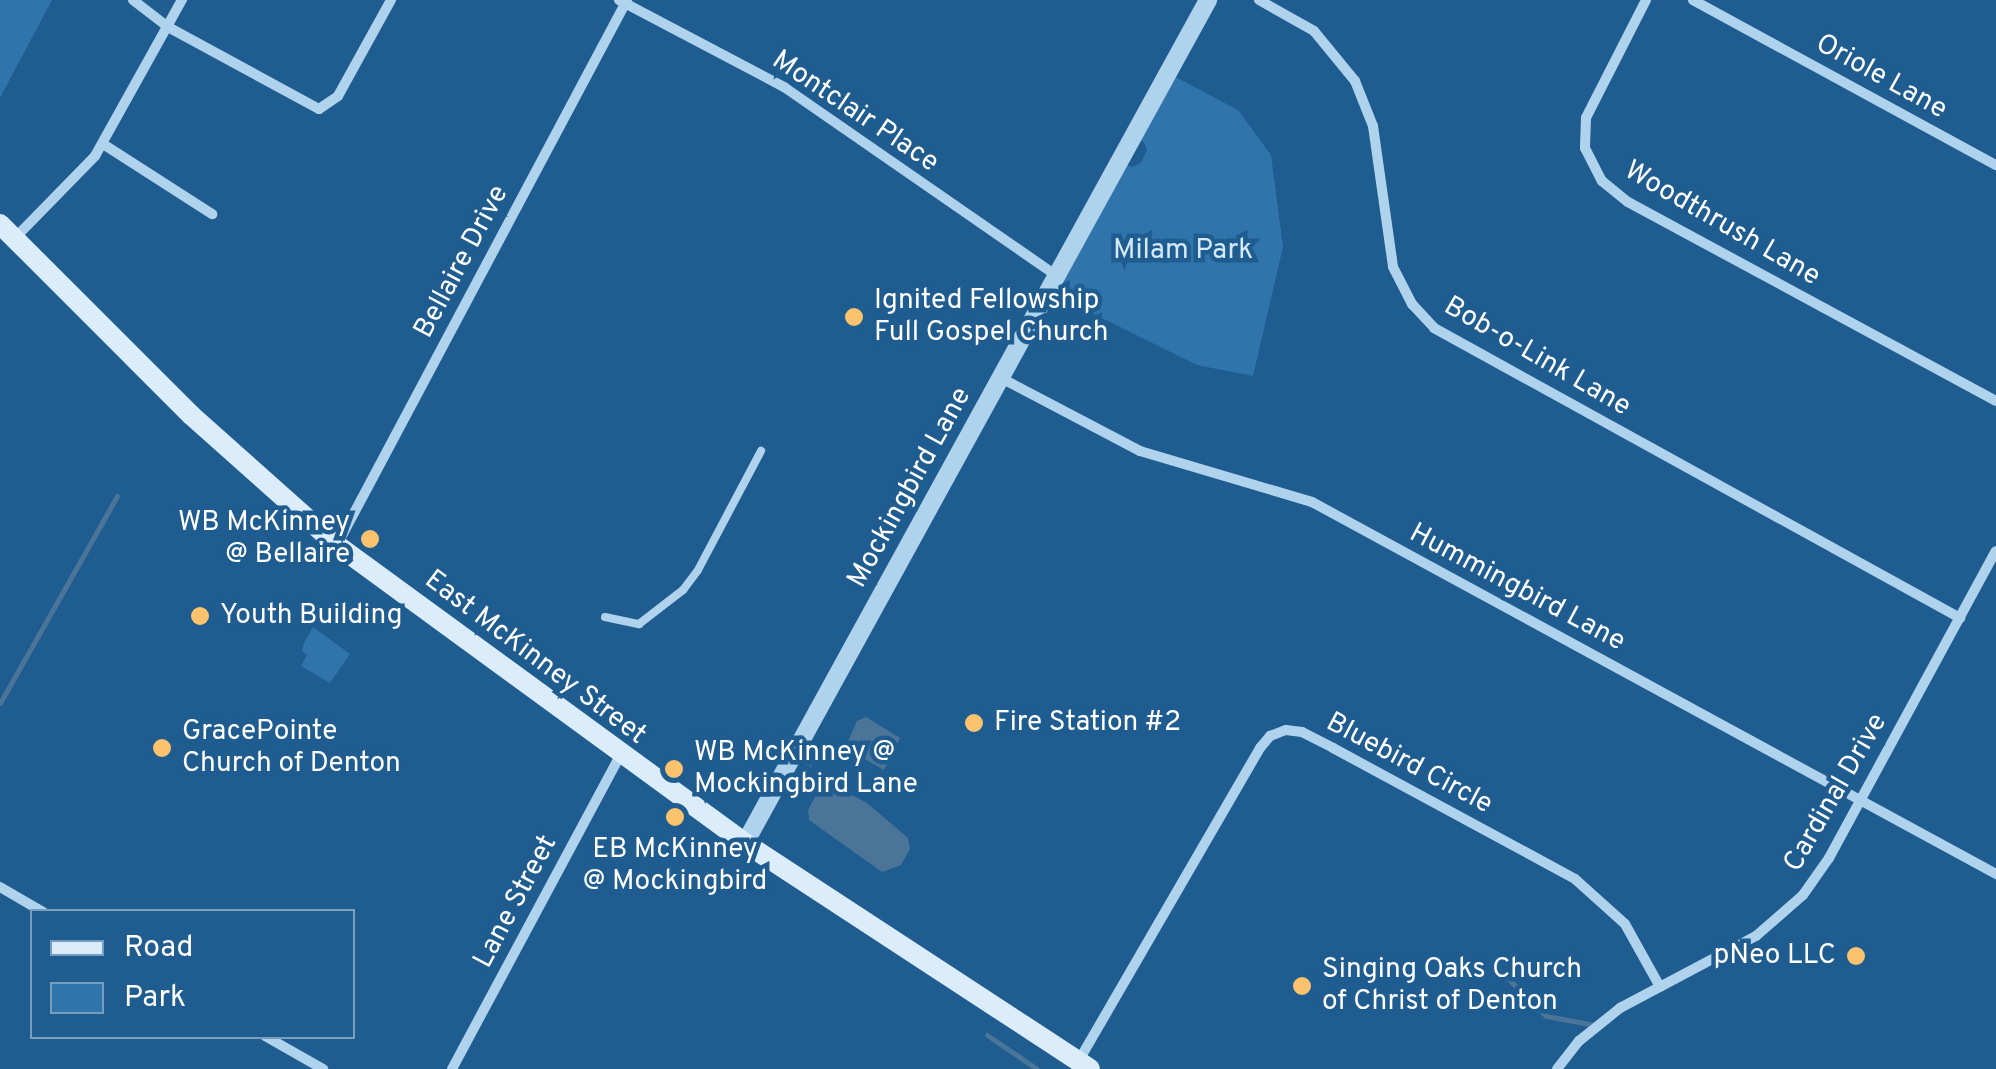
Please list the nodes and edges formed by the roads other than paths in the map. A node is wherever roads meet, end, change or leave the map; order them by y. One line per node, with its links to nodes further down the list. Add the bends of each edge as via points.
1 (133, 0): 9 (street)
2 (182, 0): 9 (street)
3 (390, 0): 9 (street, via 325,108 306,106)
4 (1208, 0): 14 (street, Mockingbird Lane)
5 (1259, 0): 21 (street, Bob-o-Link Lane, via 1314,31 1356,82 1373,126 1393,266 1412,304 1434,328)
6 (1646, 0): 16 (street, Woodthrush Lane, via 1586,118 1587,156 1602,181 1628,202)
7 (1693, 0): 11 (street, Oriole Lane)
8 (624, 1): 14 (street, Montclair Place, via 784,87); 18 (street, Bellaire Drive)
9 (168, 27): 10 (street)
10 (103, 144): 12 (street); 13 (street)
11 (1996, 165)
12 (212, 214)
13 (7, 232): 18 (main road, East McKinney Street, via 183,408)
14 (1058, 276): 15 (street, Mockingbird Lane)
15 (1002, 378): 23 (street, Hummingbird Lane, via 1140,451 1312,502); 24 (street, Mockingbird Lane)
16 (1996, 400)
17 (760, 451): 20 (lane, via 683,590 639,624)
18 (337, 545): 22 (main road, East McKinney Street)
19 (1996, 551): 21 (street, Cardinal Drive)
20 (605, 617)
21 (1960, 618): 23 (street, Cardinal Drive)
22 (620, 756): 24 (main road, East McKinney Street); 32 (street, Lane Street)
23 (1862, 799): 25 (street, Hummingbird Lane); 28 (street, Cardinal Drive, via 1820,874 1791,908 1756,936)
24 (745, 843): 30 (main road, East McKinney Street)
25 (1996, 874)
26 (0, 887): 27 (street)
27 (38, 909)
28 (1660, 986): 30 (street, Bluebird Circle, via 1624,924 1575,879 1302,732 1286,730 1260,748); 33 (street, Cardinal Drive, via 1597,1025)
29 (270, 1039): 31 (street)
30 (1084, 1065)
31 (323, 1069)
32 (452, 1069)
33 (1557, 1069)

